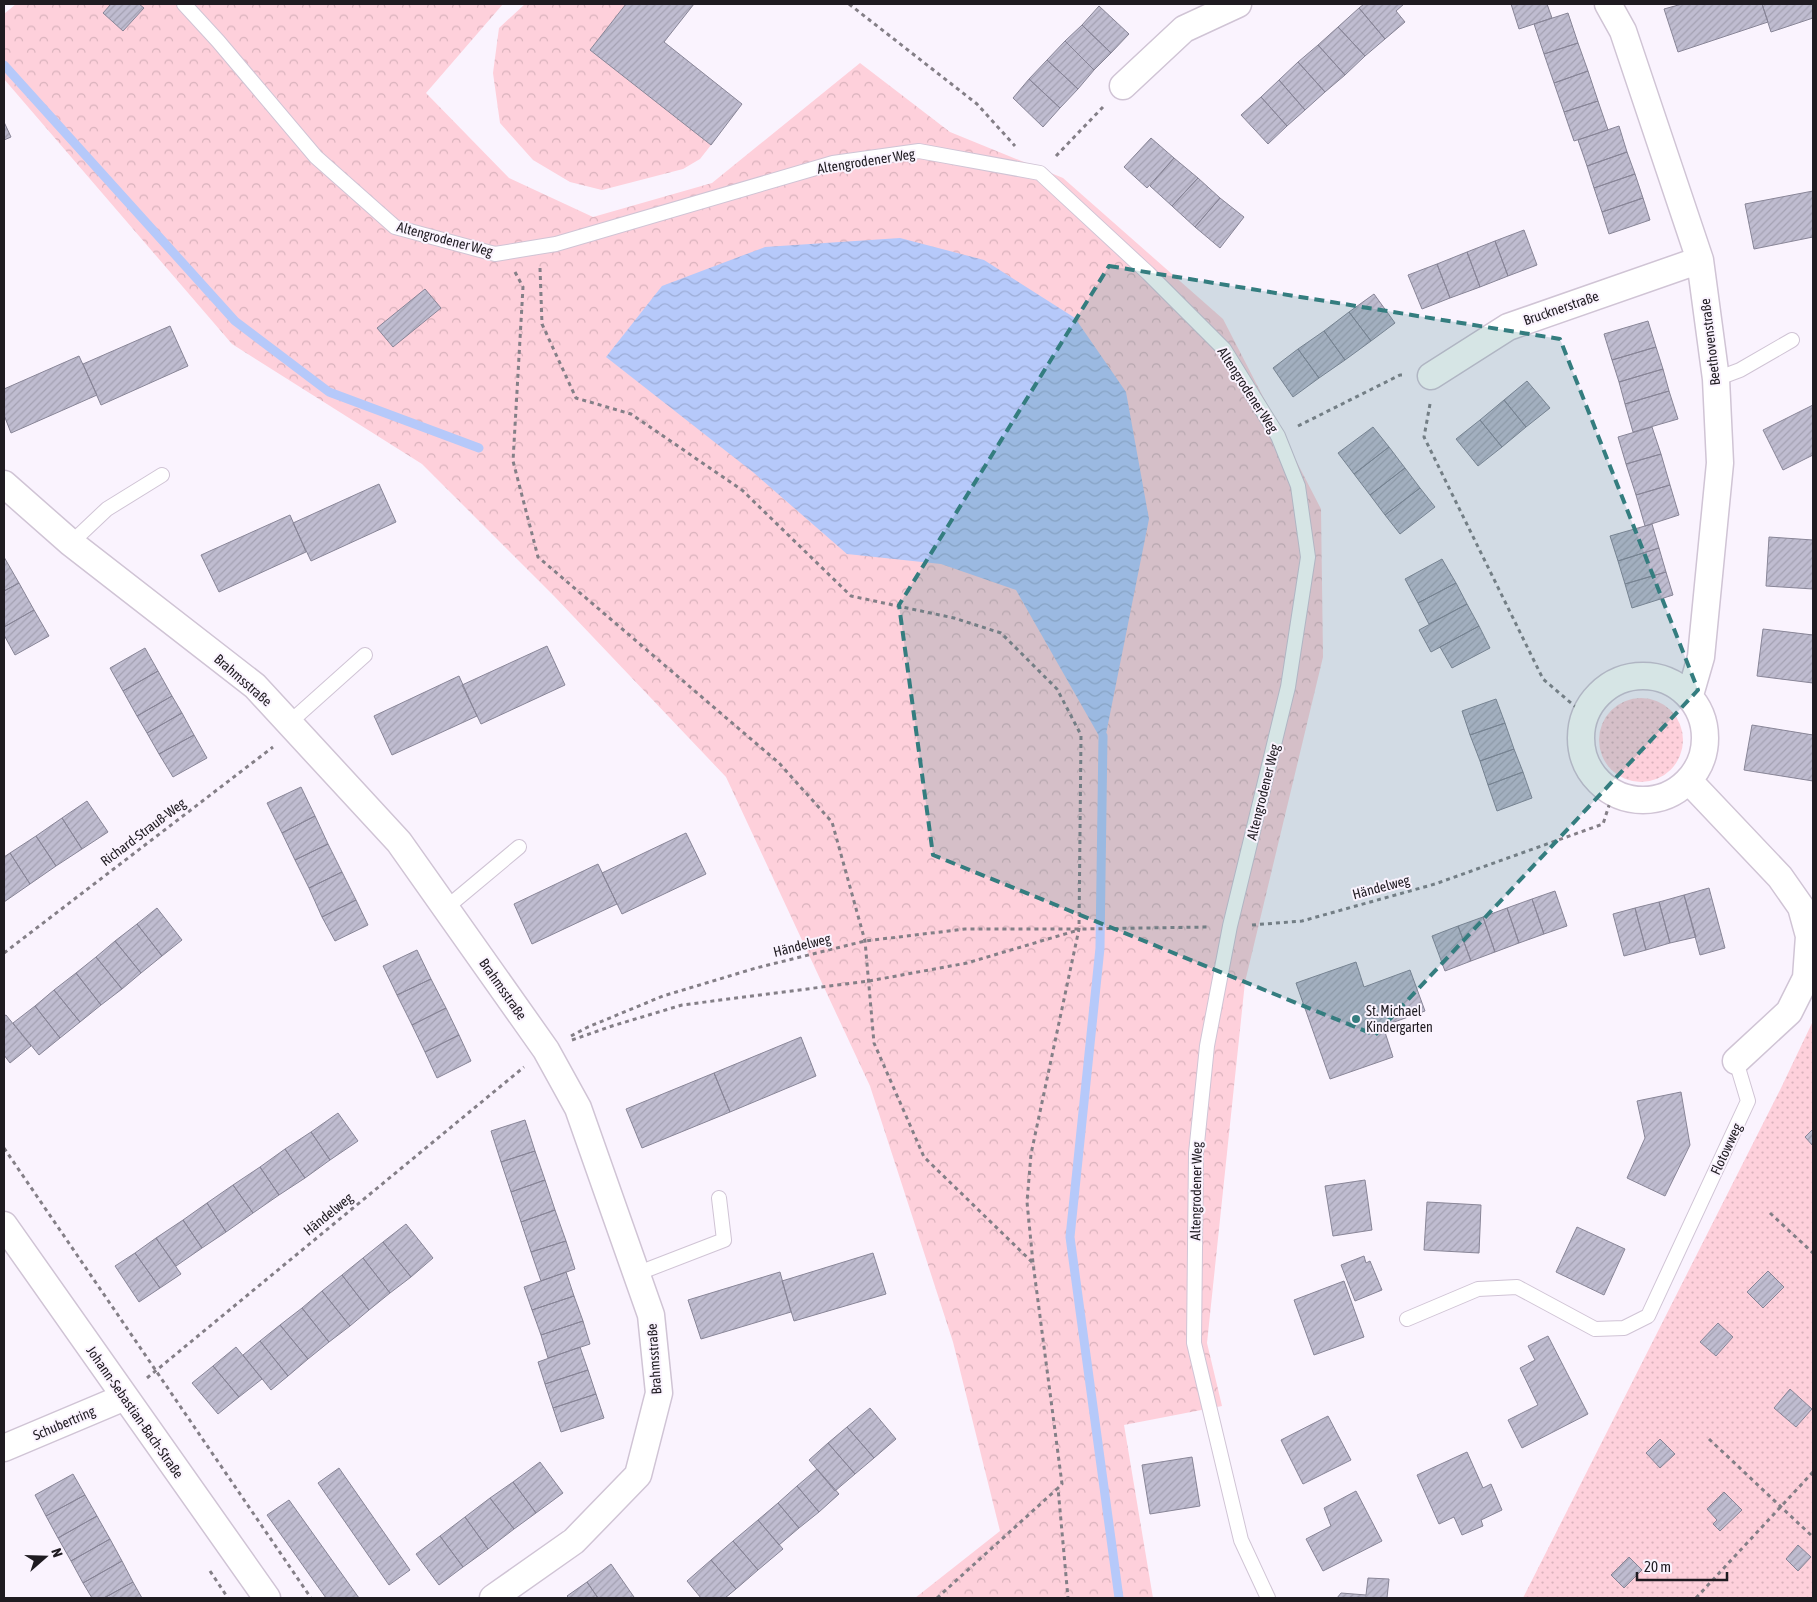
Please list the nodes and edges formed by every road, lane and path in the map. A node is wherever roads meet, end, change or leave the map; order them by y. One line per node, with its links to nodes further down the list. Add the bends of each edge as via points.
1 (184, 4): 7 (lane, Altengrodener Weg, via 316,157 394,227)
2 (849, 4): 6 (path, via 977,104)
3 (1238, 4): 5 (street, via 1184,29)
4 (1608, 4): 8 (street, Beethovenstraße, via 1623,31)
5 (1123, 86): 6 (path)
6 (1040, 172): 7 (lane, Altengrodener Weg, via 919,151 833,163 556,244); 12 (lane, Altengrodener Weg, via 1224,349)
7 (500, 254): 25 (path, via 541,269 542,324 576,398 631,414 742,490 851,596 954,618 1000,633 1057,689 1081,734); 26 (path, via 523,287 512,461 538,557 779,763 832,822)
8 (1700, 260): 10 (street, Brucknerstraße, via 1508,327); 11 (street, Beethovenstraße)
9 (1792, 340): 11 (lane, via 1740,370)
10 (1431, 376): 12 (path, via 1400,375); 18 (path, via 1424,437 1543,679)
11 (1716, 379): 17 (street, Beethovenstraße, via 1720,463 1701,656)
12 (1278, 436): 24 (lane, Altengrodener Weg, via 1298,486 1308,557 1288,687)
13 (162, 476): 15 (lane, via 107,509)
14 (4, 484): 15 (street, Brahmsstraße)
15 (71, 543): 19 (street, Brahmsstraße, via 255,686)
16 (365, 655): 19 (lane)
17 (1690, 695): 18 (street, via 1673,682 1653,676 1632,676 1612,683 1596,697); 20 (street, via 1700,711 1705,729 1705,748 1700,766)
18 (1585, 714): 21 (street, via 1582,750 1588,767)
19 (292, 726): 23 (street, Brahmsstraße, via 400,842); 27 (path, Richard-Strauß-Weg)
20 (1689, 781): 21 (street, via 1672,793 1653,800); 30 (street, Flotowweg, via 1780,877 1800,907 1809,936 1806,978 1789,1012)
21 (1613, 793): 24 (path, Händelweg, via 1603,824 1435,884 1302,920)
22 (519, 847): 23 (lane)
23 (446, 908): 29 (street, Brahmsstraße)
24 (1230, 926): 25 (path, Händelweg); 52 (lane, Altengrodener Weg, via 1206,1046 1196,1153 1194,1343 1241,1540)
25 (1081, 929): 26 (path, Händelweg, via 965,930); 28 (path, Händelweg, via 967,963); 36 (path, via 1031,1154 1028,1202)
26 (865, 941): 28 (path); 29 (path, Händelweg, via 756,968 663,996 588,1027)
27 (4, 952)
28 (869, 981): 29 (path, Händelweg, via 682,1005); 36 (path, via 874,1043 924,1157)
29 (546, 1050): 37 (street, Brahmsstraße, via 578,1108); 39 (path, Händelweg)
30 (1736, 1061): 38 (lane, Flotowweg, via 1748,1101 1648,1316 1624,1328 1594,1328 1517,1287 1478,1289)
31 (4, 1148): 39 (path)
32 (719, 1198): 37 (lane, via 724,1240)
33 (1770, 1213): 35 (path)
34 (4, 1225): 40 (street, Johann-Sebastian-Bach-Straße)
35 (1813, 1253)
36 (1033, 1263): 44 (path, via 1062,1484)
37 (636, 1274): 49 (street, Brahmsstraße, via 651,1315 660,1393 638,1474 574,1541)
38 (1407, 1319)
39 (155, 1371): 40 (path, Händelweg); 48 (path)
40 (124, 1397): 42 (street, Schubertring); 47 (street, Johann-Sebastian-Bach-Straße)
41 (1709, 1439): 45 (path)
42 (4, 1448)
43 (1813, 1472): 45 (path)
44 (1058, 1488): 50 (path); 51 (path)
45 (1781, 1507): 46 (path); 53 (path)
46 (1813, 1537)
47 (267, 1598)
48 (311, 1598)
49 (492, 1598)
50 (937, 1598)
51 (1068, 1598)
52 (1268, 1598)
53 (1696, 1598)

